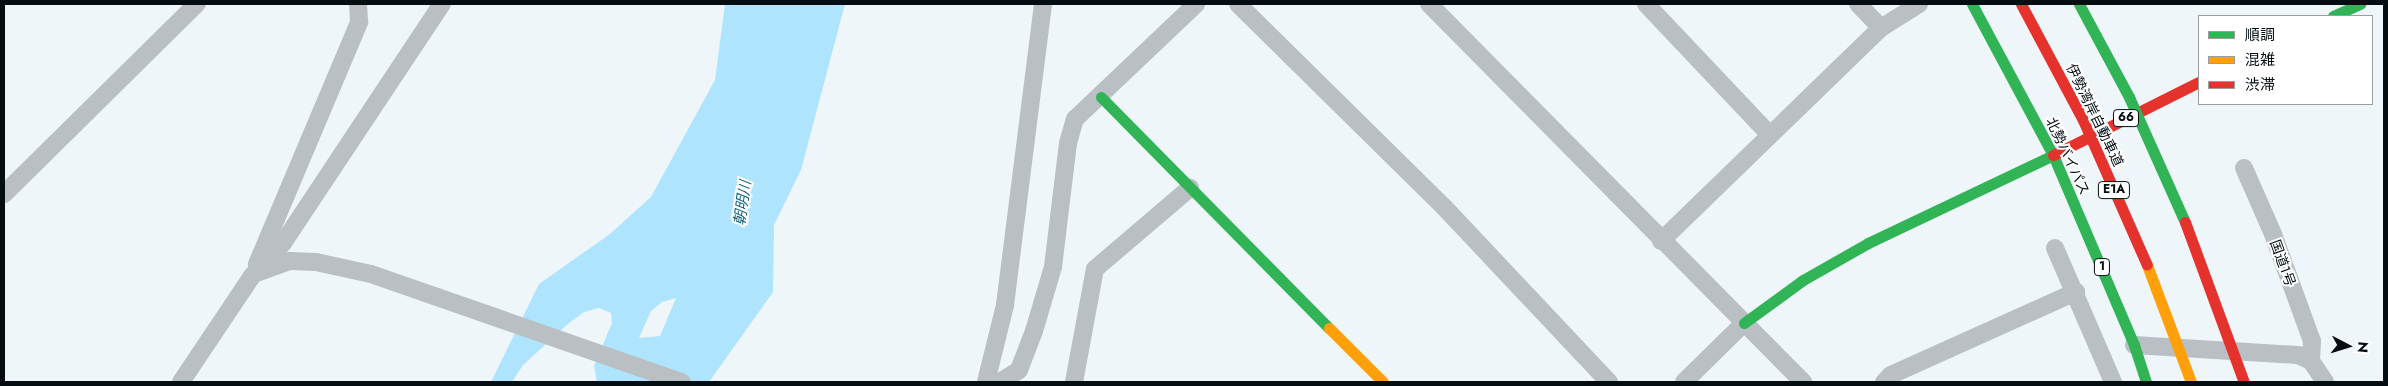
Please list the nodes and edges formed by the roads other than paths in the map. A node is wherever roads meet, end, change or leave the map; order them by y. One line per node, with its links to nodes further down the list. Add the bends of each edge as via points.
1 (197, 4): 23 (street)
2 (358, 4): 26 (street, via 359,22)
3 (442, 4): 26 (street, via 283,243)
4 (1043, 4): 33 (street, via 1005,305)
5 (1196, 4): 18 (street)
6 (1238, 4): 37 (street, via 1444,207)
7 (1430, 4): 24 (street)
8 (1646, 4): 19 (street)
9 (1858, 4): 16 (street)
10 (1919, 4): 16 (street)
11 (2021, 4): 43 (main road, 伊勢湾岸自動車道 / E1A, bridge, via 2083,120 2144,258)
12 (2078, 4): 44 (main road, bridge, via 2129,97 2190,234)
13 (2360, 4): 15 (main road)
14 (1972, 7): 20 (main road, 北勢バイパス / 1)
15 (2335, 15)
16 (1881, 28): 19 (street)
17 (2198, 82): 20 (main road, 66)
18 (1101, 97): 22 (main road); 34 (street, via 1075,119 1068,143 1053,267 1019,370)
19 (1769, 134): 24 (street)
20 (2053, 155): 28 (main road, via 1868,243 1803,280); 29 (main road, 北勢バイパス / 1)
21 (2244, 168): 30 (street, 国道1号, via 2273,234 2312,341)
22 (1190, 188): 35 (street, via 1095,269); 36 (main road)
23 (4, 194)
24 (1661, 241): 28 (street)
25 (2056, 248): 27 (street)
26 (252, 276): 31 (street); 32 (street, via 290,261 316,262 425,291)
27 (2076, 292): 40 (street, via 1891,374); 41 (street)
28 (1744, 323): 38 (street); 39 (street)
29 (2134, 345): 30 (street, via 2282,352); 42 (main road, 北勢バイパス / 1)
30 (2311, 361): 45 (street)
31 (181, 382)
32 (682, 382)
33 (986, 382)
34 (1000, 382)
35 (1074, 382)
36 (1383, 382)
37 (1610, 382)
38 (1684, 382)
39 (1802, 382)
40 (1884, 382)
41 (2113, 382)
42 (2146, 382)
43 (2191, 382)
44 (2244, 382)
45 (2325, 382)

